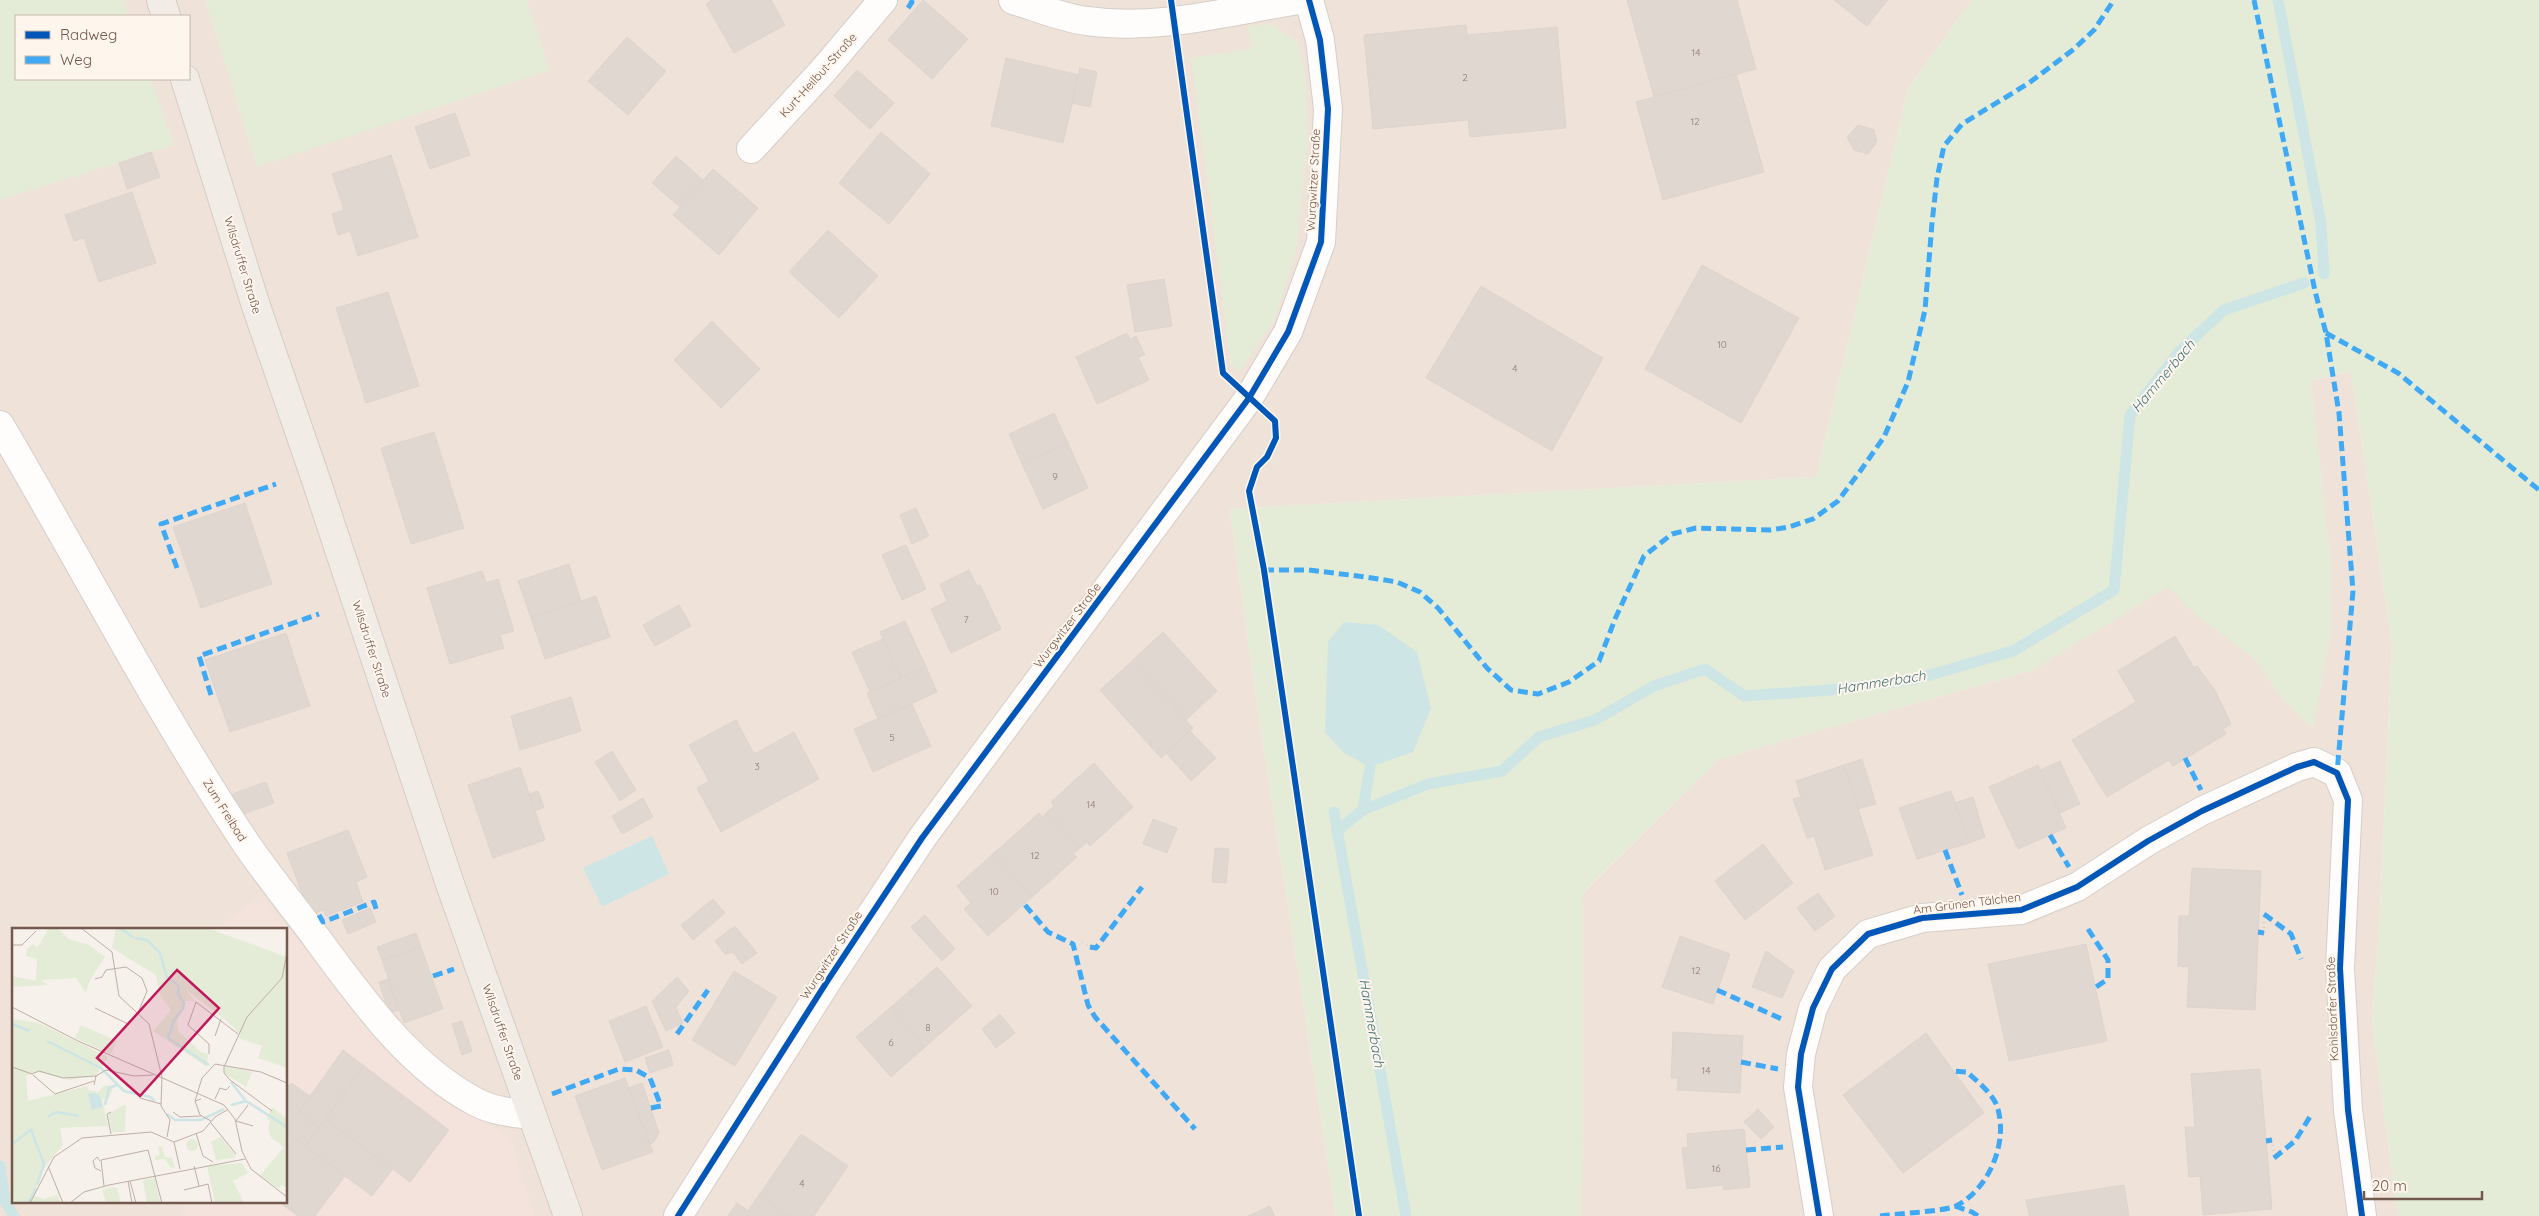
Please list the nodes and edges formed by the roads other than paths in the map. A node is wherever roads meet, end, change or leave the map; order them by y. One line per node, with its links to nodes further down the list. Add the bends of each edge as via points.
1 (161, 0): 6 (main road)
2 (884, 0): 8 (street, Kurt-Heilbut-Straße)
3 (1013, 0): 4 (street, via 1084,21 1105,23 1176,22)
4 (1299, 0)
5 (1309, 0): 13 (street, Wurgwitzer Straße, via 1320,40 1328,109 1326,185 1321,242 1288,332 1249,398 922,838)
6 (166, 15)
7 (185, 80): 11 (main road, Wilsdruffer Straße, via 256,306 455,898)
8 (750, 149)
9 (0, 425): 11 (street, Zum Freibad, via 190,754 246,844 376,1017 411,1054 463,1095 490,1108)
10 (2337, 773): 14 (street, Am Grünen Tälchen, via 2314,762 2297,767 2202,811 2077,887 2021,910 1922,918 1868,934 1832,969 1813,1008 1801,1054 1798,1087); 15 (street, Kohlsdorfer Straße, via 2348,800 2340,968 2348,1110)
11 (532, 1115): 12 (main road, Wilsdruffer Straße)
12 (568, 1216)
13 (678, 1216)
14 (1819, 1216)
15 (2362, 1216)

